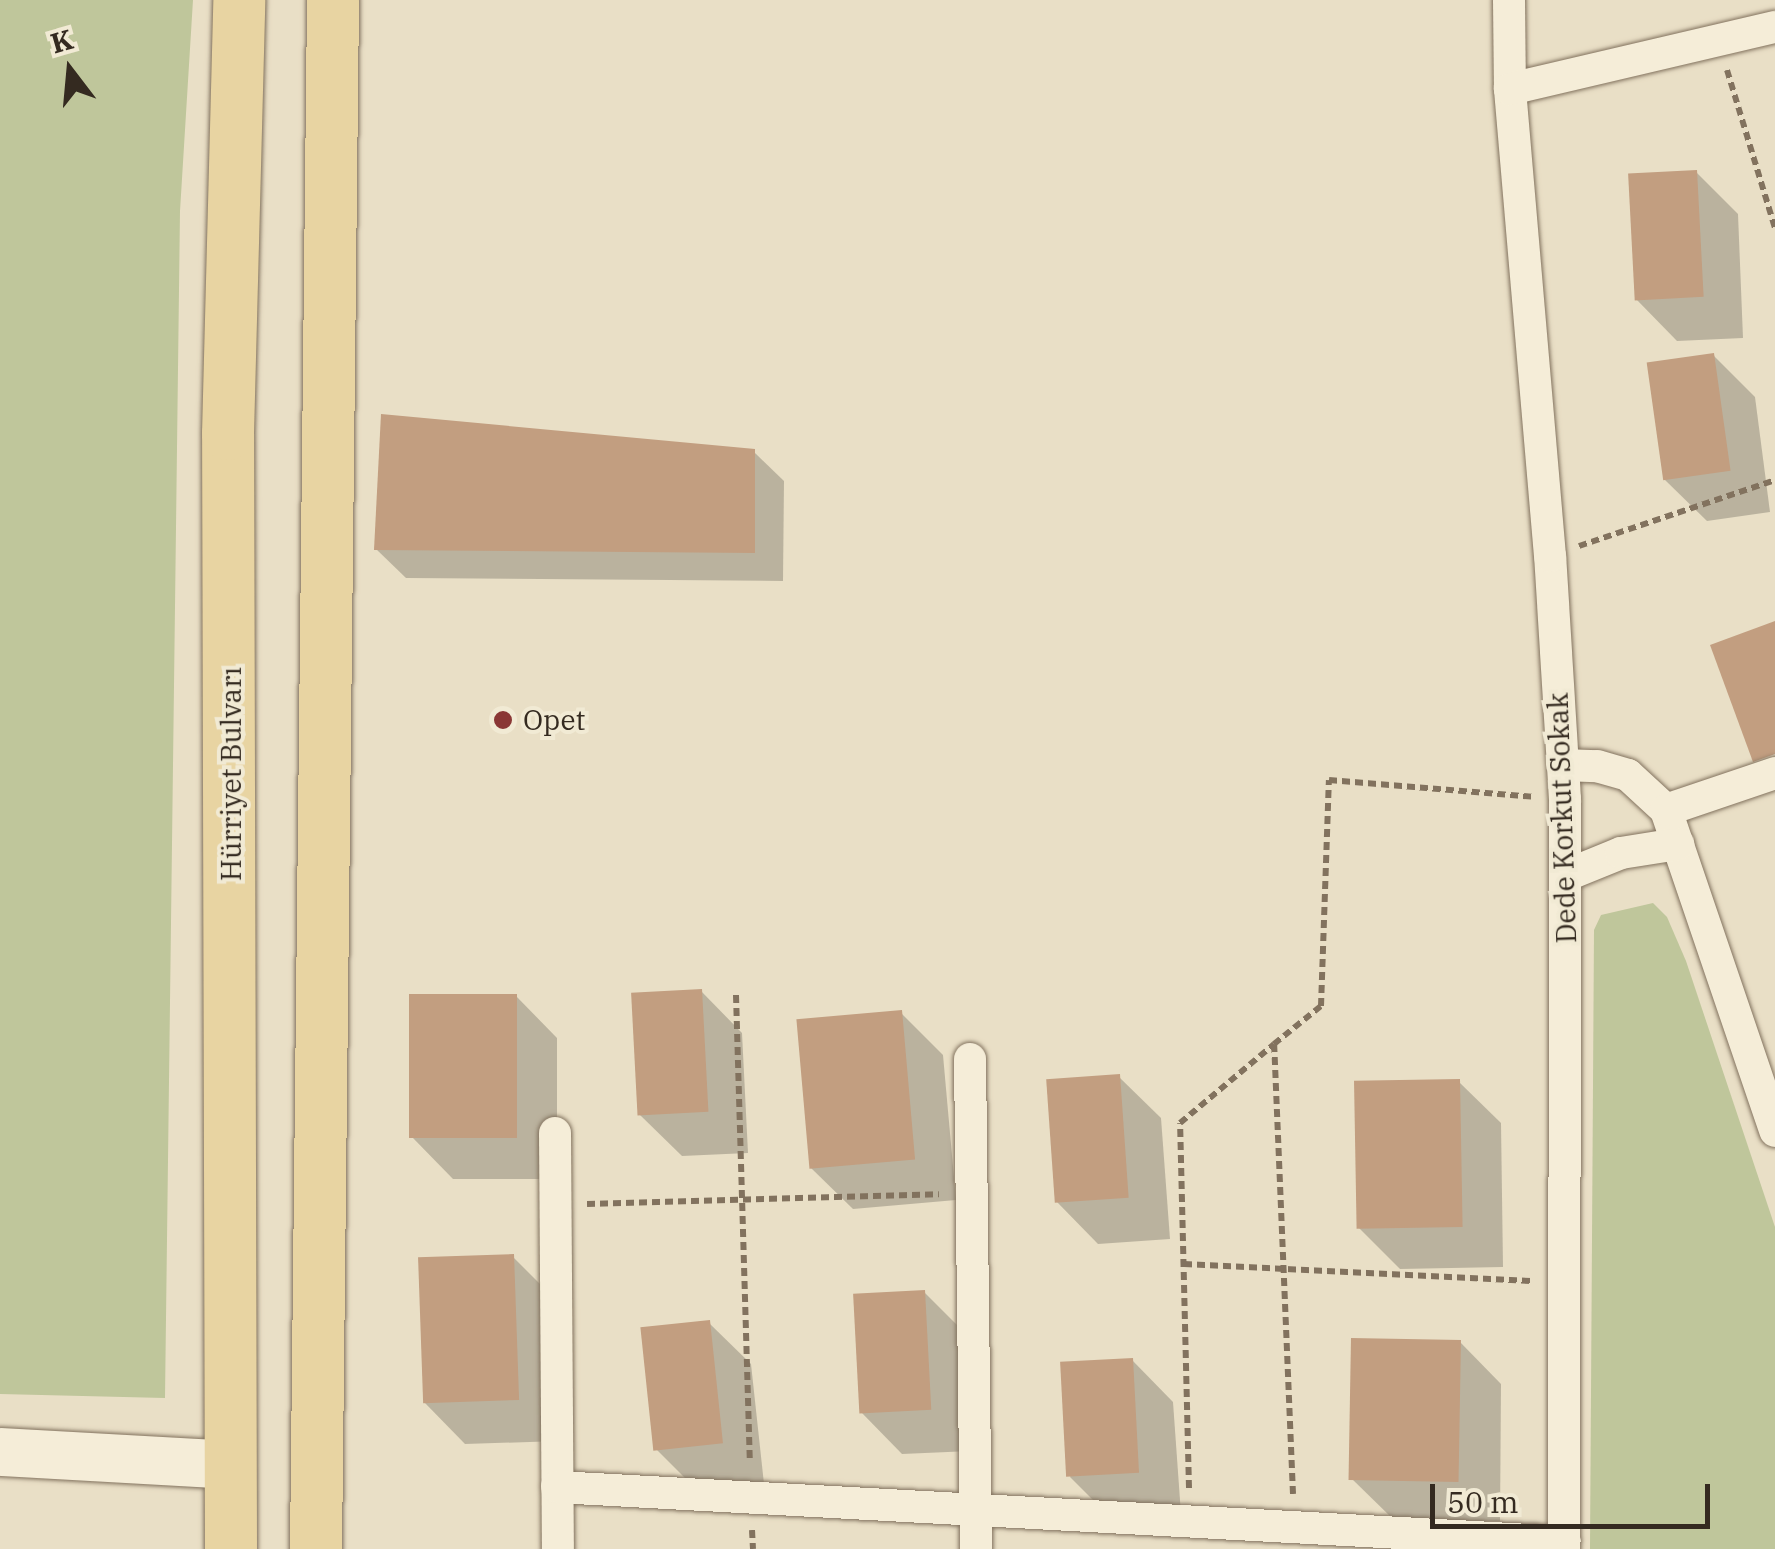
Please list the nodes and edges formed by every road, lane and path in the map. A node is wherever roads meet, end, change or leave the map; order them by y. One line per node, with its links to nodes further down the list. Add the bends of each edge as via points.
1 (239, 0): 28 (main road, Hürriyet Bulvarı, via 228,434)
2 (333, 0): 37 (main road)
3 (1509, 0): 6 (street, Dede Korkut Sokak)
4 (1775, 26): 5 (street)
5 (1718, 40): 6 (street); 7 (path)
6 (1510, 89): 9 (street, Dede Korkut Sokak)
7 (1775, 228)
8 (1775, 480): 9 (path)
9 (1550, 556): 10 (street, Dede Korkut Sokak)
10 (1563, 765): 12 (street, Dede Korkut Sokak); 13 (street, via 1628,774)
11 (1775, 773): 13 (street)
12 (1565, 799): 15 (street, Dede Korkut Sokak); 17 (path, via 1329,780 1321,1006)
13 (1666, 810): 14 (street)
14 (1678, 844): 15 (street, via 1621,853); 19 (street)
15 (1567, 875): 26 (street, Dede Korkut Sokak)
16 (736, 995): 22 (path)
17 (1274, 1044): 24 (path, via 1180,1123); 25 (path)
18 (970, 1059): 21 (street)
19 (1775, 1131)
20 (555, 1133): 23 (street)
21 (972, 1193): 22 (path); 32 (street)
22 (742, 1200): 23 (path); 31 (path)
23 (556, 1205): 30 (street)
24 (1184, 1264): 25 (path); 33 (path)
25 (1284, 1269): 26 (path); 34 (path)
26 (1566, 1283): 35 (street, Dede Korkut Sokak)
27 (0, 1452): 28 (street)
28 (232, 1480): 29 (street); 36 (main road, Hürriyet Bulvarı)
29 (0, 1481)
30 (557, 1487): 31 (street); 38 (street)
31 (751, 1497): 32 (street); 39 (path)
32 (976, 1508): 33 (street); 40 (street)
33 (1190, 1519): 34 (street)
34 (1294, 1525): 35 (street)
35 (1564, 1545)
36 (231, 1549)
37 (316, 1549)
38 (558, 1549)
39 (753, 1549)
40 (976, 1549)

